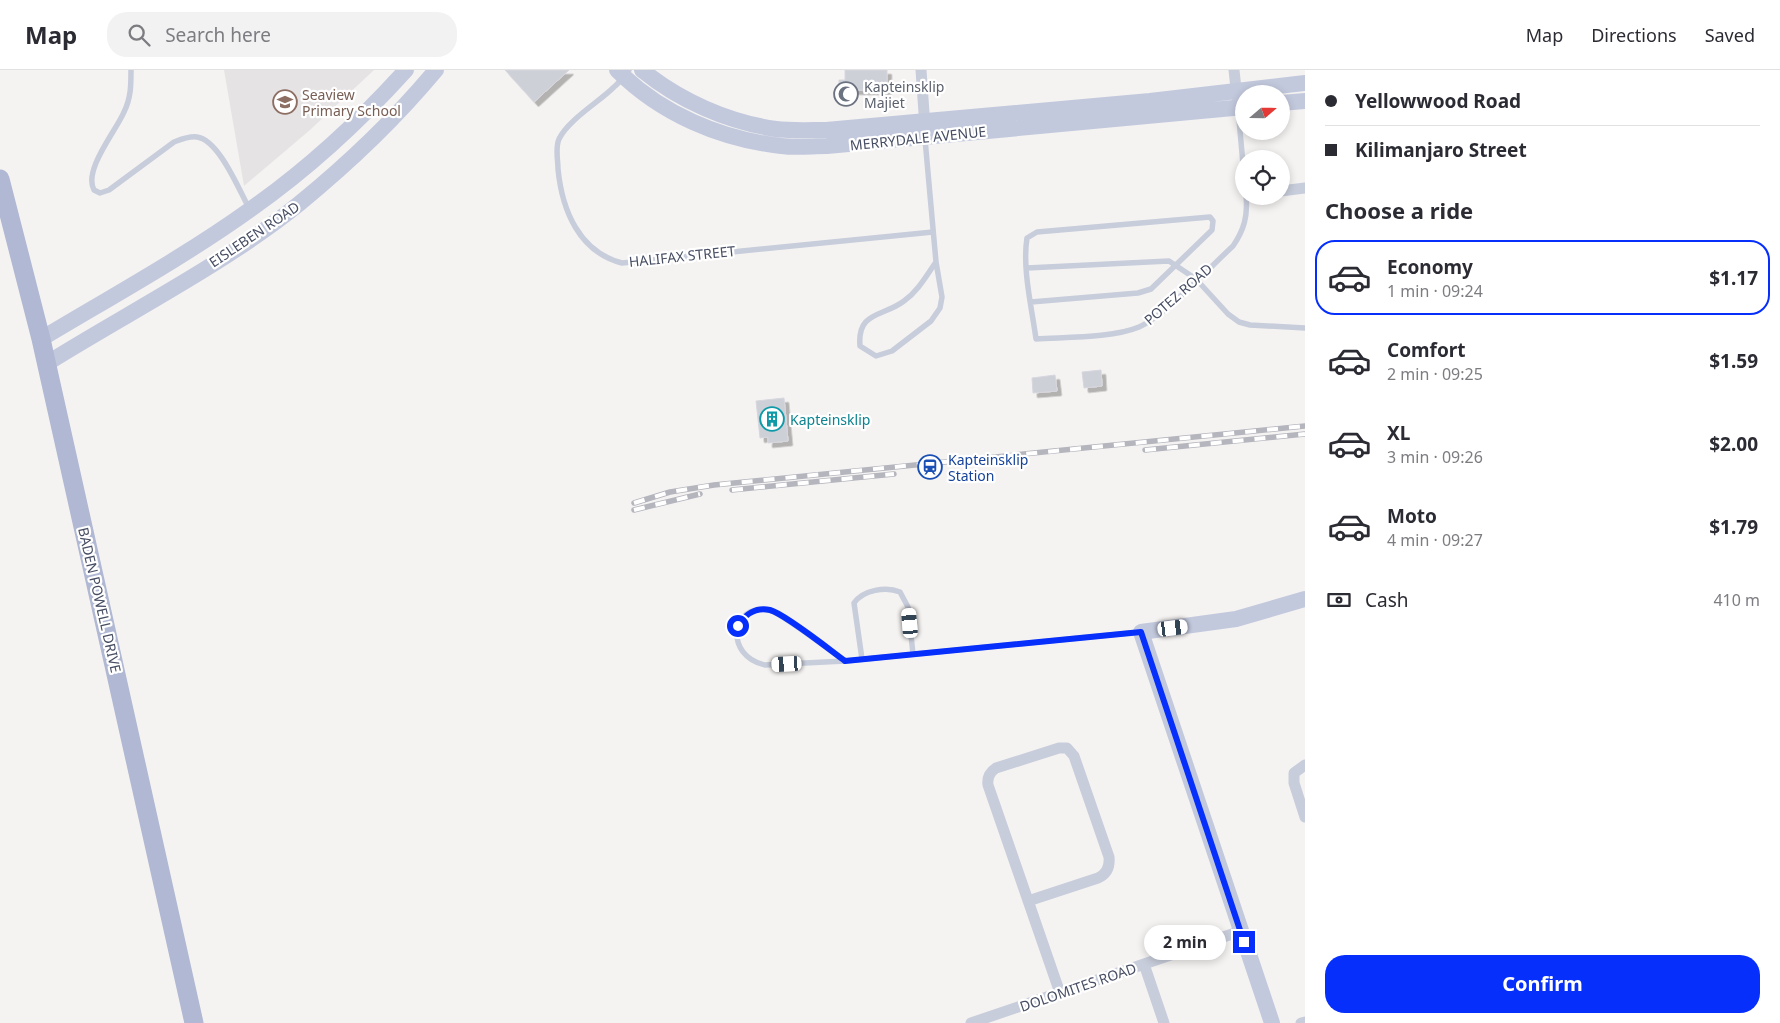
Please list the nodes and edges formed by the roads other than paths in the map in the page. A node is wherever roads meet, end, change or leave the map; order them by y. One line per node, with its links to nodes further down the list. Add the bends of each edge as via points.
1 (131, 70): 19 (lane, via 129,100 96,164 91,184 94,190 100,193 109,190 174,142 196,137 208,142 216,151)
2 (406, 70): 19 (street, EISLEBEN ROAD, via 330,146)
3 (436, 70): 28 (street, EISLEBEN ROAD, via 370,140 300,204 216,261)
4 (642, 70): 14 (street, MERRYDALE AVENUE, via 674,93 710,111 756,126 778,130)
5 (921, 70): 14 (street)
6 (1234, 70): 9 (street)
7 (623, 72): 14 (street, MERRYDALE AVENUE, via 679,116 716,132 750,141 783,147 827,146); 20 (lane, HALIFAX STREET, via 616,86 566,128 557,149 566,210 579,233 605,258 622,263)
8 (1305, 84): 10 (street, MERRYDALE AVENUE)
9 (1236, 85)
10 (1290, 88)
11 (1305, 101): 13 (street)
12 (1235, 102): 14 (street, MERRYDALE AVENUE)
13 (1290, 102)
14 (925, 129): 20 (lane)
15 (0, 179): 27 (main road, BADEN POWELL DRIVE)
16 (1305, 188): 17 (street)
17 (1290, 190)
18 (1247, 205): 24 (lane, POTEZ ROAD, via 1248,214 1241,235)
19 (250, 210): 27 (street, EISLEBEN ROAD)
20 (933, 232): 21 (lane)
21 (936, 262): 21 (lane, via 942,297 937,315 892,351 876,356 868,353 860,346 858,333 863,323 903,302 920,286)
22 (1177, 264): 23 (lane, via 1162,259); 23 (lane, via 1212,230 1210,217 1037,232 1027,238); 24 (lane); 25 (lane, via 1156,286 1144,292)
23 (1027, 268): 25 (lane)
24 (1196, 279): 25 (lane, POTEZ ROAD, via 1157,316 1138,327 1116,332 1036,340); 26 (lane, via 1239,322 1250,326)
25 (1031, 302)
26 (1305, 328)
27 (41, 339): 28 (main road, BADEN POWELL DRIVE)
28 (46, 364): 41 (main road, BADEN POWELL DRIVE)
29 (1305, 599): 30 (street, via 1236,619)
30 (1141, 632): 31 (lane); 37 (street)
31 (912, 654): 32 (lane); 32 (lane, via 908,607 900,592 892,588 862,594 854,603)
32 (862, 659): 33 (lane)
33 (845, 661): 33 (lane, via 759,663 740,648 736,636 738,626 744,617 756,610 776,612)
34 (1305, 765): 35 (street, via 1294,773 1293,780)
35 (1305, 817)
36 (1028, 901): 36 (street, via 1098,878 1109,866 1109,857 1073,752 1067,748 996,768 988,777 988,786); 39 (street)
37 (1241, 931): 38 (street, DOLOMITES ROAD); 44 (street)
38 (1144, 964): 39 (street, DOLOMITES ROAD); 43 (street)
39 (1060, 993): 42 (street, DOLOMITES ROAD)
40 (1305, 1022): 45 (street)
41 (194, 1023)
42 (973, 1023)
43 (1164, 1023)
44 (1272, 1023)
45 (1301, 1023)

